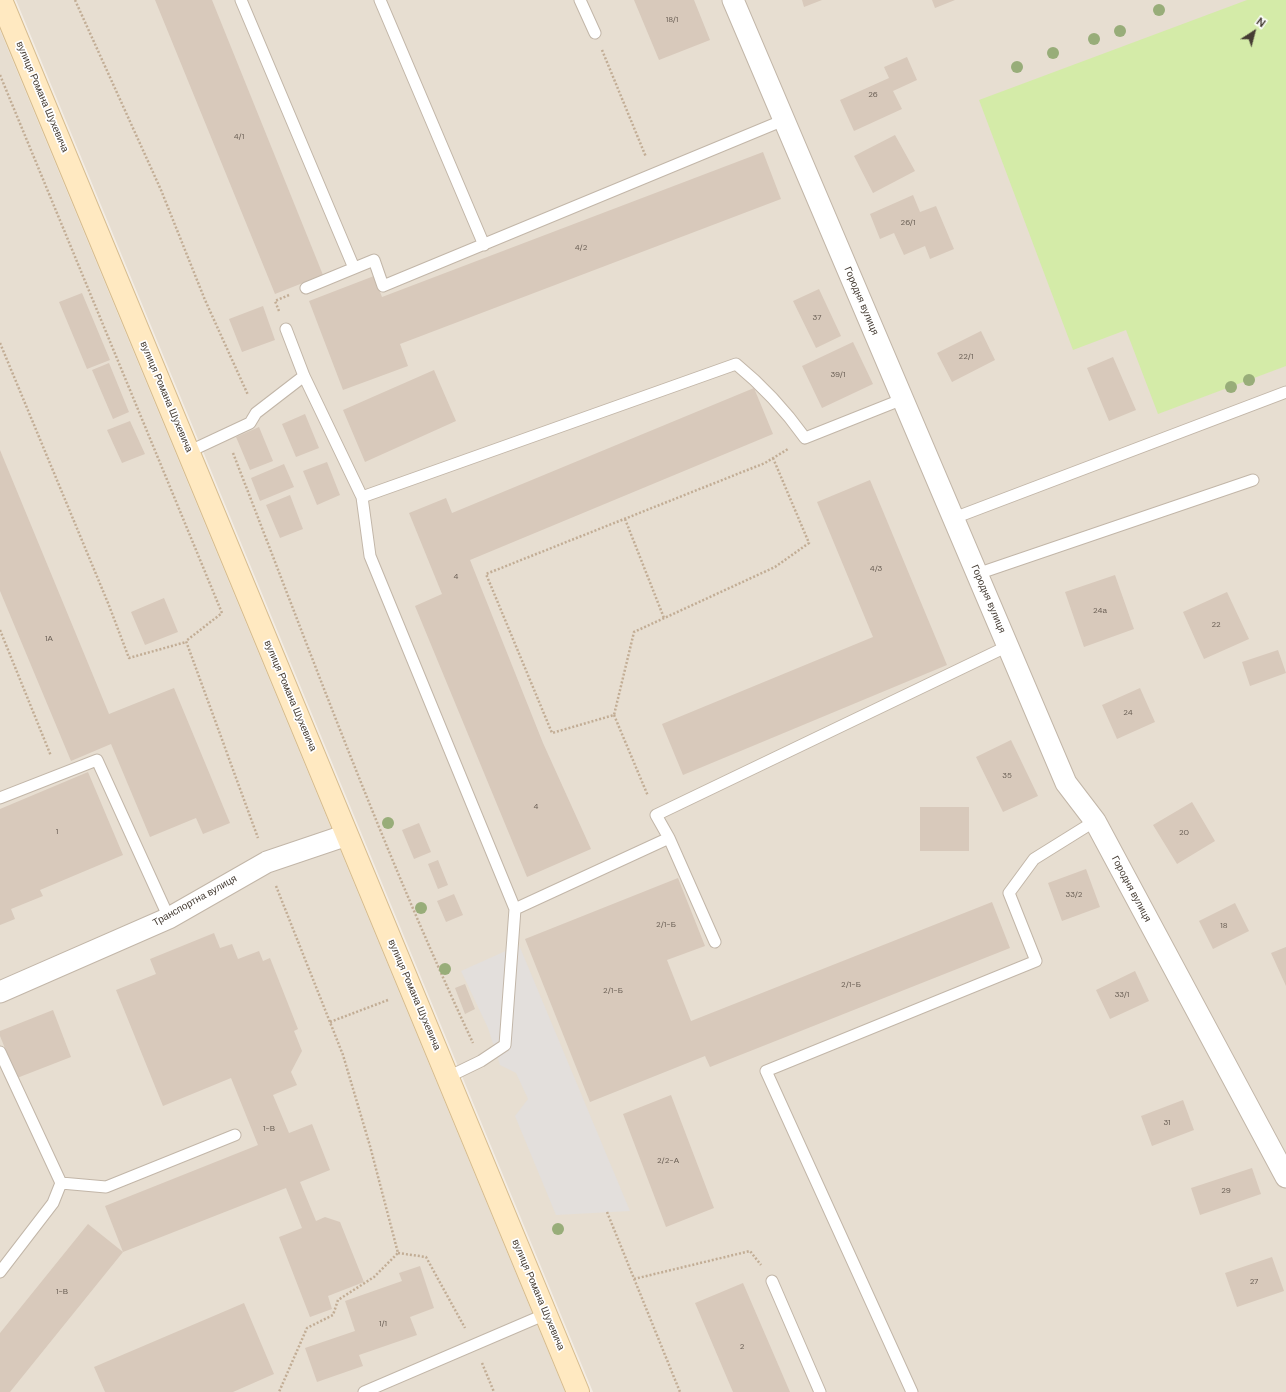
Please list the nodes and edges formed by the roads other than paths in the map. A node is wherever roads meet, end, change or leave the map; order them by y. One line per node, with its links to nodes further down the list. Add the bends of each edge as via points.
1 (1, 0): 15 (main road, вулиця Романа Шухевича)
2 (242, 0): 9 (lane)
3 (380, 0): 8 (lane)
4 (580, 0): 6 (lane)
5 (733, 0): 7 (street, Городня вулиця)
6 (595, 33)
7 (784, 120): 8 (lane); 14 (street, Городня вулиця)
8 (484, 245): 9 (lane, via 383,286 374,260)
9 (354, 268): 10 (lane)
10 (306, 288)
11 (286, 329): 12 (lane)
12 (304, 376): 15 (lane, via 256,413 250,422); 17 (lane)
13 (1286, 392): 18 (lane)
14 (903, 399): 17 (lane, via 805,438 760,383 736,364); 18 (street, Городня вулиця)
15 (188, 452): 23 (main road, вулиця Романа Шухевича)
16 (1252, 480): 19 (lane)
17 (362, 497): 25 (lane, via 370,556)
18 (954, 518): 19 (street, Городня вулиця)
19 (977, 574): 20 (street, Городня вулиця)
20 (1008, 646): 22 (street, Городня вулиця, via 1066,783); 24 (lane, via 656,815)
21 (0, 798): 26 (lane, via 97,760)
22 (1095, 821): 32 (street, Городня вулиця); 40 (lane, via 1034,859 1009,893 1036,961 766,1071)
23 (347, 835): 26 (street, Транспортна вулиця, via 267,862); 30 (main road, вулиця Романа Шухевича)
24 (669, 838): 25 (lane); 27 (lane)
25 (515, 910): 30 (lane, via 505,1045)
26 (169, 918): 28 (street, Транспортна вулиця)
27 (715, 942)
28 (0, 992)
29 (0, 1052): 33 (lane)
30 (448, 1078): 36 (main road, вулиця Романа Шухевича)
31 (235, 1135): 33 (lane, via 106,1186)
32 (1286, 1177)
33 (61, 1183): 34 (lane, via 52,1203)
34 (0, 1272)
35 (772, 1280): 39 (lane)
36 (546, 1314): 37 (lane); 38 (main road, вулиця Романа Шухевича)
37 (364, 1392)
38 (578, 1392)
39 (820, 1392)
40 (912, 1392)

